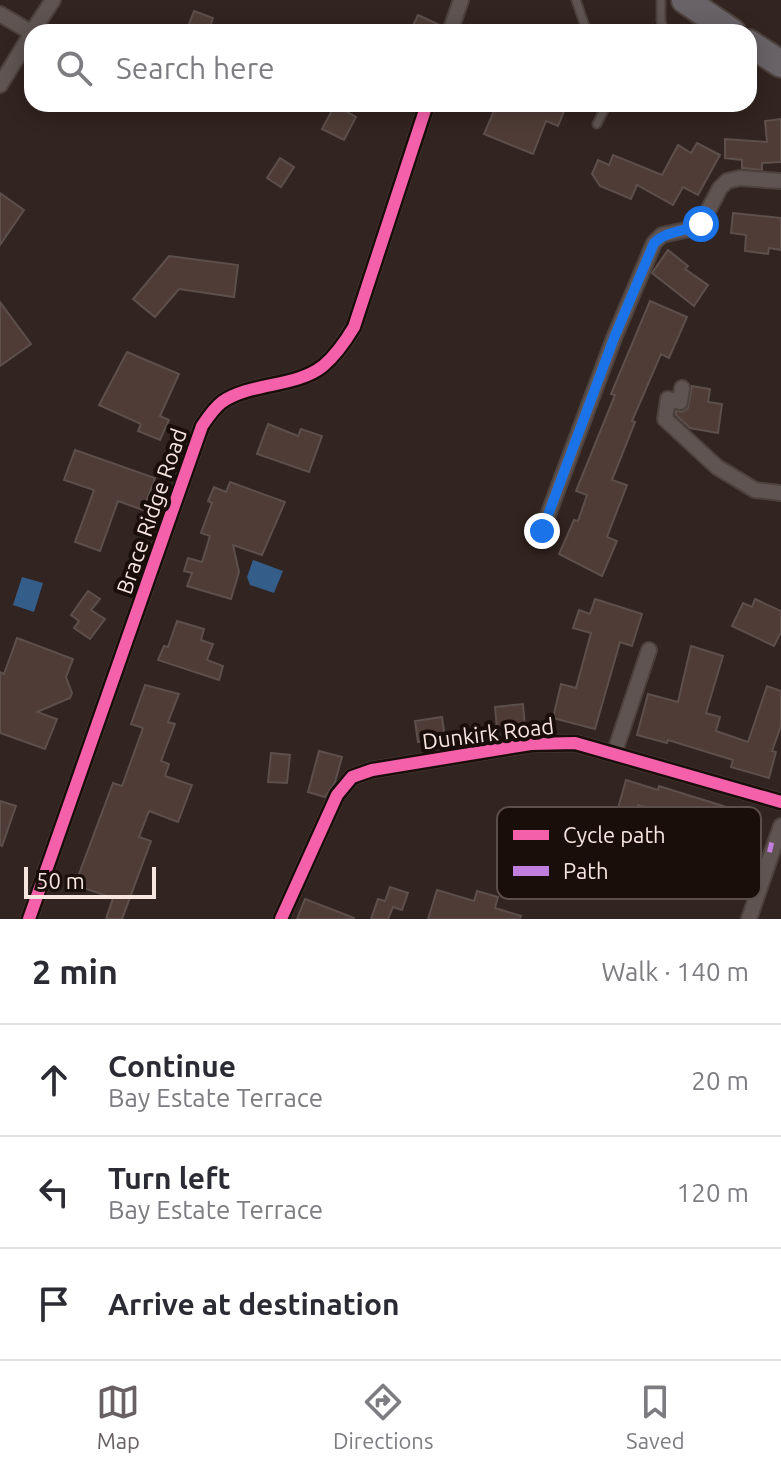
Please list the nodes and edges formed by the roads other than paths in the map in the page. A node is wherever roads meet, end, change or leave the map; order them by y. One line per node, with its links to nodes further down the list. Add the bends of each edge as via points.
1 (53, 0): 7 (street)
2 (461, 0): 8 (street)
3 (576, 0): 9 (lane)
4 (661, 0): 10 (lane)
5 (685, 0): 11 (highway)
6 (0, 14): 12 (street)
7 (38, 24)
8 (453, 24)
9 (584, 24)
10 (662, 24)
11 (720, 24)
12 (24, 28)
13 (24, 46): 16 (street)
14 (757, 48): 15 (highway)
15 (781, 64)
16 (0, 85)
17 (424, 112): 30 (street, Brace Ridge Road, via 354,327 341,348 321,368 224,400 202,426)
18 (603, 112): 19 (lane)
19 (597, 124)
20 (781, 181): 23 (street, via 727,181 701,224 662,235 654,243)
21 (682, 388): 22 (street, via 680,402 668,399 665,419 717,467 755,490)
22 (781, 493)
23 (542, 531)
24 (649, 650): 25 (street)
25 (614, 754): 26 (street, Dunkirk Road); 31 (street, Dunkirk Road, via 575,743 531,744 352,777 337,795)
26 (781, 802)
27 (781, 826): 28 (street)
28 (761, 884)
29 (756, 899): 32 (street)
30 (29, 919)
31 (281, 919)
32 (749, 919)

